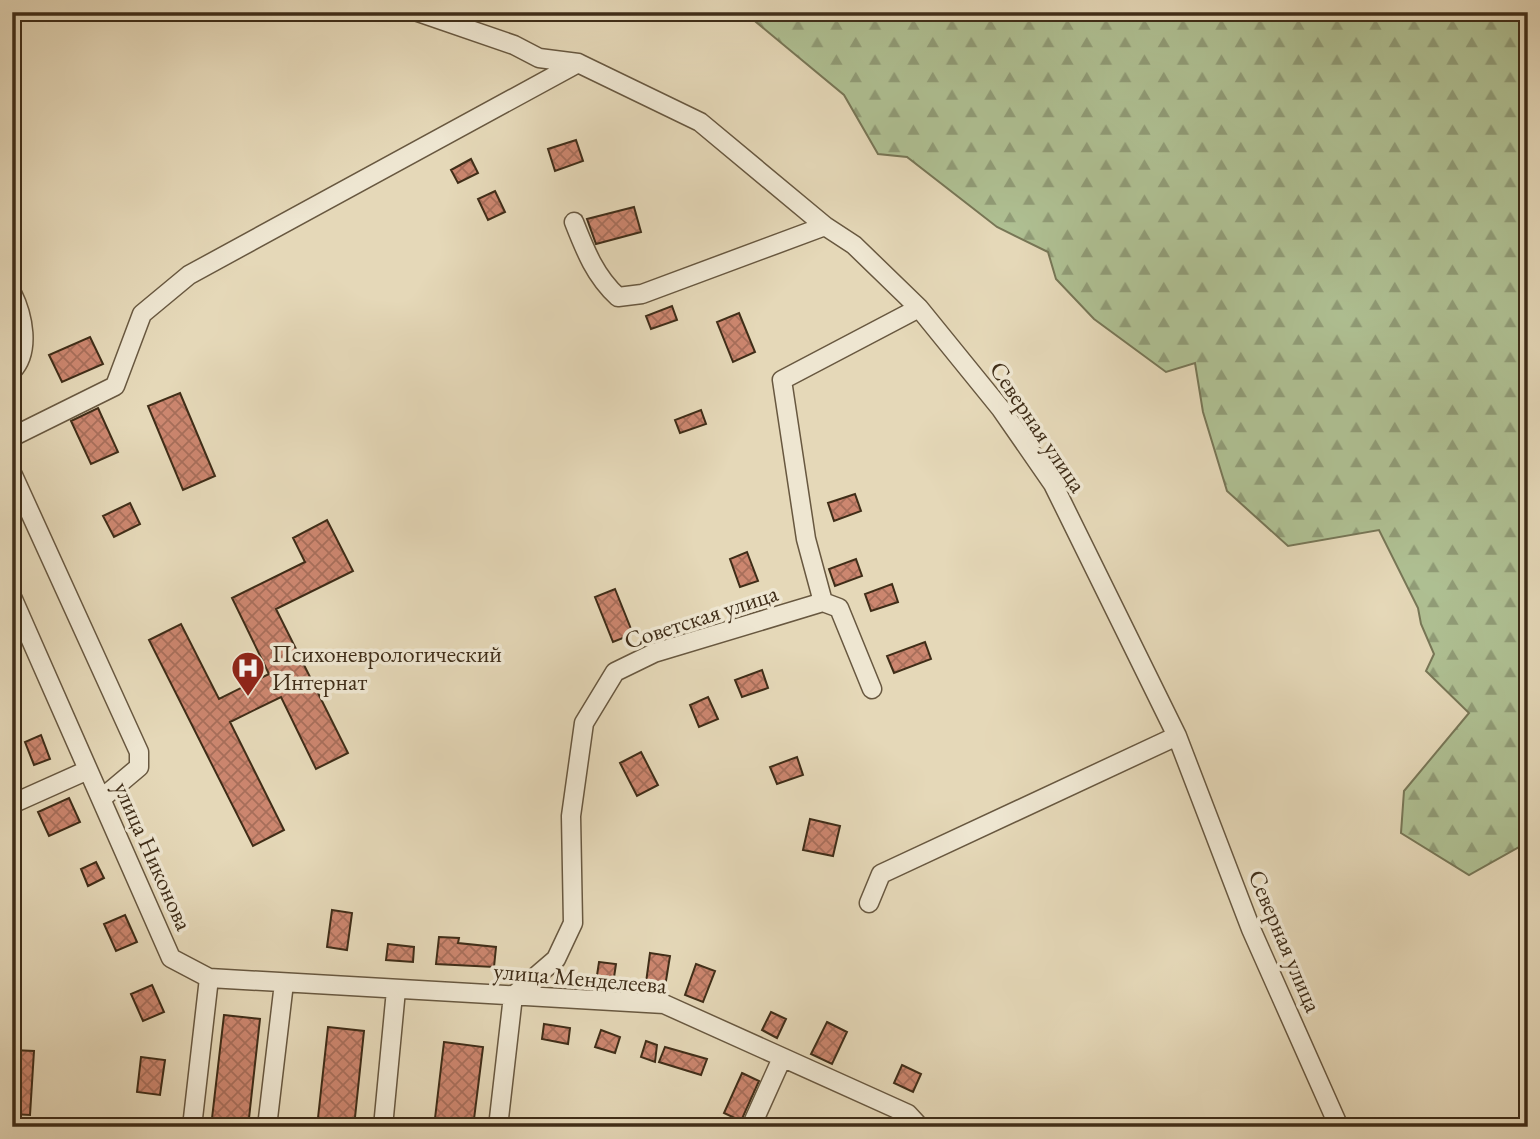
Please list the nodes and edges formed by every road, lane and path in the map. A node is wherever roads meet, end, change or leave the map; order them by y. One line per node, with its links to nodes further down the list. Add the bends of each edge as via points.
1 (418, 12): 2 (street, Северная улица, via 539,58)
2 (578, 63): 4 (street, Северная улица, via 700,122); 8 (street, via 189,275 142,314 116,386)
3 (574, 222): 4 (street, via 602,282 618,297 642,293)
4 (825, 226): 6 (street, Северная улица, via 854,245)
5 (12, 293): 7 (street, via 24,336 19,364)
6 (919, 308): 11 (street, via 782,380 806,538); 13 (street, Северная улица, via 1001,409 1053,484)
7 (12, 371)
8 (12, 437)
9 (12, 473): 15 (street, via 139,752 139,767)
10 (12, 597): 14 (street, улица Никонова)
11 (823, 602): 12 (street, via 839,608); 21 (street, Советская улица, via 654,653 615,672 584,723 571,816 573,923 556,959)
12 (872, 689)
13 (1177, 736): 17 (street, via 881,874); 29 (street, Северная улица, via 1251,929)
14 (89, 770): 15 (street, улица Никонова); 16 (street)
15 (101, 799): 18 (street, улица Никонова, via 171,958)
16 (12, 804)
17 (869, 903)
18 (209, 978): 19 (street, улица Менделеева); 23 (street)
19 (284, 983): 20 (street, улица Менделеева); 24 (street)
20 (396, 990): 21 (street, улица Менделеева); 25 (street)
21 (513, 996): 22 (street, улица Менделеева, via 664,1004); 26 (street)
22 (782, 1058): 27 (street); 28 (street, улица Менделеева, via 908,1114)
23 (192, 1127)
24 (268, 1127)
25 (383, 1127)
26 (498, 1127)
27 (751, 1127)
28 (920, 1127)
29 (1339, 1127)

